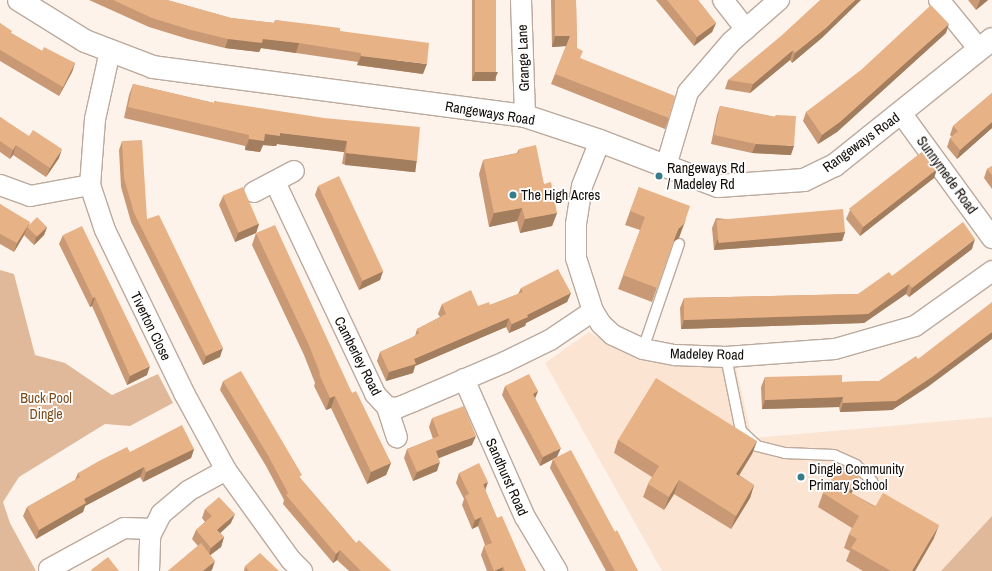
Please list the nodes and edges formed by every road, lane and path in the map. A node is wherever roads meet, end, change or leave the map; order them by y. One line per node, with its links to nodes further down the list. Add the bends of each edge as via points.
1 (19, 0): 8 (street, Rangeways Road, via 85,41)
2 (521, 0): 10 (street, Grange Lane)
3 (723, 0): 6 (street)
4 (779, 0): 6 (street)
5 (939, 0): 7 (street)
6 (746, 29): 12 (street, via 731,42 688,92)
7 (986, 44): 9 (street, Rangeways Road)
8 (110, 51): 10 (street, Rangeways Road, via 153,67); 16 (street, Tiverton Close, via 95,119)
9 (901, 113): 12 (street, Rangeways Road, via 835,165 804,180 718,186); 18 (street, Sunnymede Road)
10 (525, 116): 11 (street, Rangeways Road)
11 (600, 140): 12 (street, Rangeways Road); 21 (street, Madeley Road, via 582,186 575,242 576,258)
12 (666, 166)
13 (294, 171): 14 (street)
14 (275, 182): 17 (street); 25 (street, Camberley Road, via 375,394)
15 (0, 185): 16 (street, via 30,196)
16 (90, 185): 27 (street, Tiverton Close, via 105,230 154,333)
17 (254, 192)
18 (992, 238)
19 (678, 244): 22 (lane)
20 (992, 271): 23 (street, Madeley Road, via 915,326 882,337 835,349)
21 (594, 311): 22 (street, Madeley Road, via 601,324 613,335); 24 (street, Camberley Road, via 550,340)
22 (643, 349): 23 (street, Madeley Road, via 675,355)
23 (726, 357): 28 (lane, via 741,431 757,446 785,453 834,455 856,465)
24 (464, 379): 25 (street, Camberley Road, via 397,408); 33 (street, Sandhurst Road, via 524,516)
25 (387, 407): 26 (street)
26 (397, 437)
27 (226, 470): 29 (street, via 188,491 161,514); 32 (street, Tiverton Close, via 291,560)
28 (872, 481)
29 (152, 529): 30 (street, via 124,528); 31 (street)
30 (56, 568)
31 (149, 571)
32 (302, 571)
33 (557, 571)

